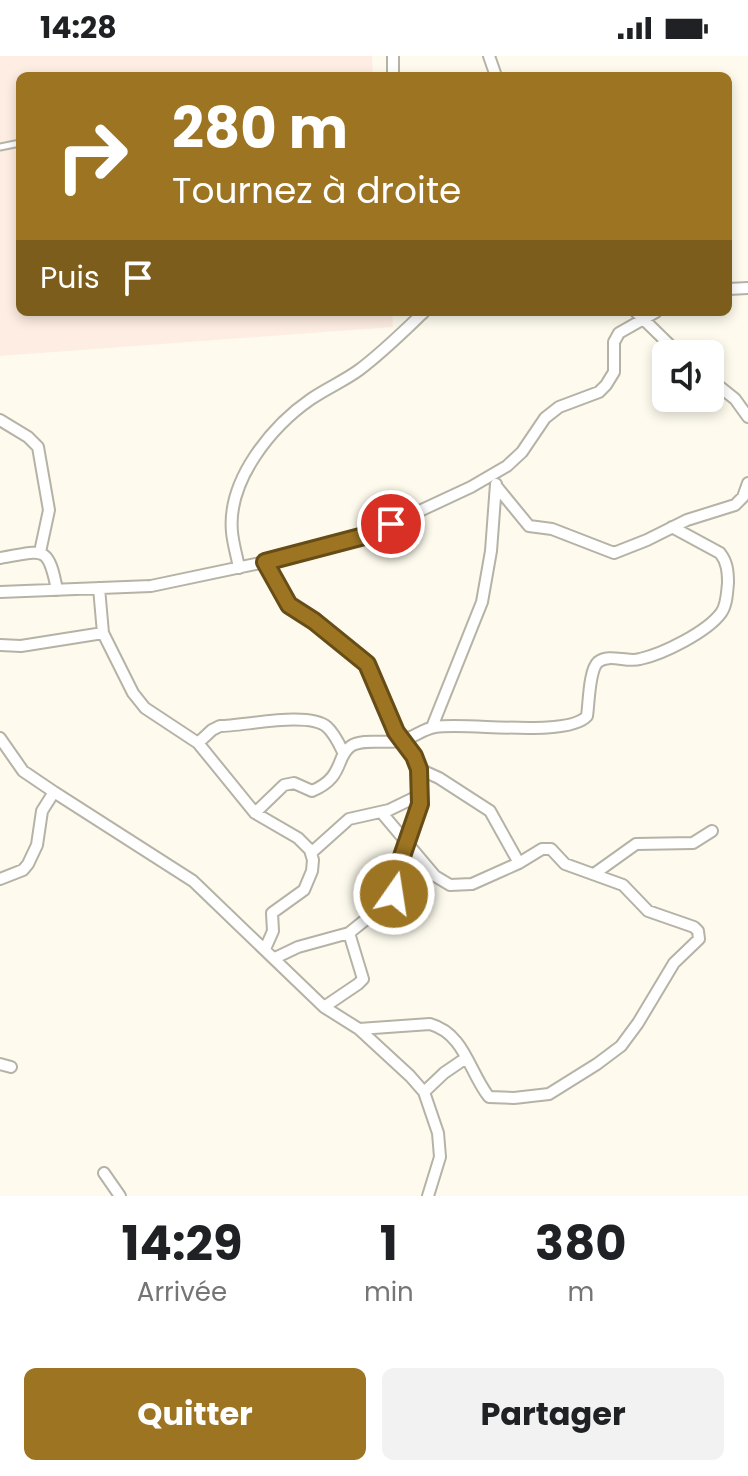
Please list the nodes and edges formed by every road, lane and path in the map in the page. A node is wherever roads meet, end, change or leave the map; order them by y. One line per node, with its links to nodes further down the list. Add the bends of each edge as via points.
1 (409, 316): 5 (street)
2 (420, 316): 5 (street)
3 (639, 316): 10 (street, via 614,342 614,372 606,385 545,418 522,452)
4 (641, 316): 6 (street)
5 (410, 326): 17 (street, via 358,371 282,421 255,459 233,513)
6 (665, 340)
7 (724, 390): 8 (street)
8 (748, 417)
9 (0, 420): 14 (street, via 38,447 49,510)
10 (495, 475): 12 (street); 16 (street, via 368,535)
11 (748, 483): 13 (street, via 735,505)
12 (497, 487): 13 (street, via 529,526 552,529 608,553 631,548); 23 (street, via 482,602)
13 (672, 527): 23 (street, via 725,560 725,606 710,624 652,656 600,661 591,675 587,716 574,725)
14 (40, 552): 15 (street); 19 (street, via 52,561)
15 (0, 558)
16 (265, 562): 17 (street); 25 (street, via 289,605 367,664)
17 (239, 568): 18 (street, via 151,586)
18 (99, 588): 19 (street); 21 (street)
19 (57, 590): 20 (street)
20 (0, 592)
21 (103, 633): 22 (street); 26 (street, via 145,708)
22 (0, 645)
23 (432, 727): 25 (street)
24 (0, 738): 29 (street, via 23,771)
25 (402, 741): 27 (street, via 358,744); 28 (street)
26 (198, 743): 27 (street, via 220,726 311,721 328,728); 32 (street)
27 (344, 754): 32 (street, via 334,777 322,787 310,791 294,783 284,785)
28 (419, 769): 30 (street); 36 (street, via 490,811)
29 (54, 792): 38 (street, via 42,811 28,864); 40 (street, via 193,881)
30 (422, 794): 31 (street); 34 (street)
31 (381, 812): 34 (street); 35 (street, via 343,823)
32 (255, 813): 35 (street, via 298,838)
33 (712, 831): 37 (street, via 693,843 636,844)
34 (406, 844): 36 (street, via 450,885 472,884); 39 (street, via 394,894)
35 (311, 853): 40 (street, via 310,878 301,894 272,913 273,931)
36 (519, 863): 37 (street, via 551,849 565,864)
37 (594, 874): 44 (street, via 623,885 648,911 694,927 699,939 674,963 621,1046 555,1092 490,1098)
38 (0, 879)
39 (349, 933): 41 (street); 42 (street, via 363,979)
40 (265, 949): 41 (street)
41 (275, 958): 42 (street)
42 (324, 1007): 43 (street)
43 (359, 1029): 44 (street, via 430,1024 454,1038); 45 (street)
44 (466, 1058): 45 (street)
45 (424, 1092): 48 (street, via 440,1157)
46 (104, 1173): 47 (street)
47 (120, 1196)
48 (428, 1196)

